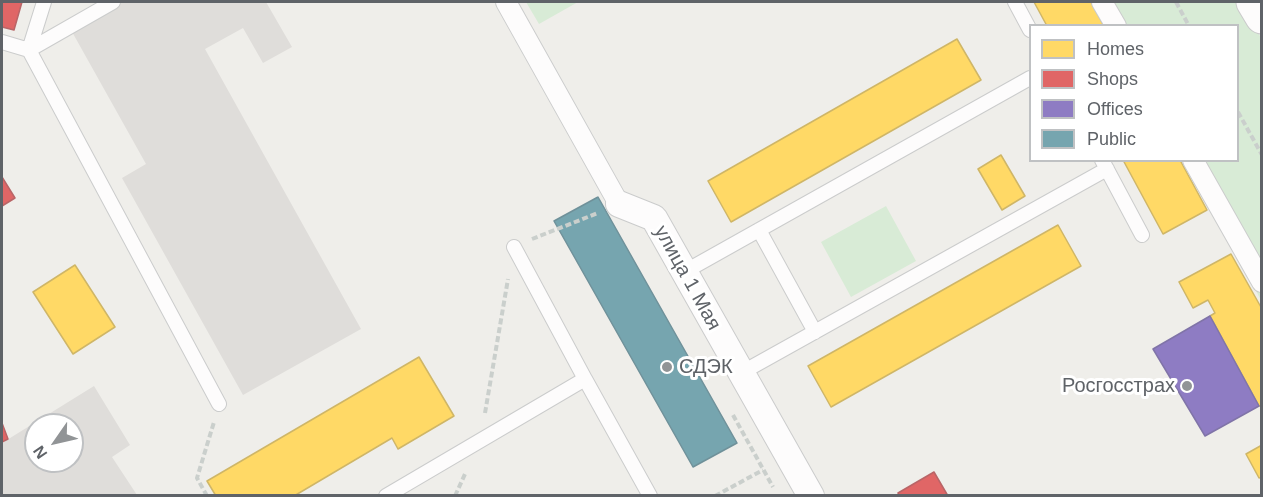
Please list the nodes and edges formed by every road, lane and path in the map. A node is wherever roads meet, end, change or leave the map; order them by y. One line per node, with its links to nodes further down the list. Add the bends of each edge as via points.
1 (44, 2): 13 (lane)
2 (112, 2): 13 (lane)
3 (506, 2): 19 (street)
4 (1015, 2): 11 (lane)
5 (1102, 2): 9 (street)
6 (1176, 2): 10 (path)
7 (1253, 2): 8 (main road)
8 (1262, 17)
9 (1115, 24)
10 (1188, 24)
11 (1029, 28)
12 (2, 42): 13 (lane)
13 (29, 50): 28 (lane)
14 (1029, 79): 20 (lane)
15 (1239, 114): 16 (path)
16 (1262, 155)
17 (1194, 162): 24 (street)
18 (1104, 165): 21 (lane); 25 (lane)
19 (619, 204): 22 (path); 23 (street, улица 1 Мая, via 654,218)
20 (759, 230): 23 (lane); 25 (lane)
21 (1142, 235)
22 (514, 247): 27 (lane); 29 (path)
23 (684, 272): 26 (street, улица 1 Мая)
24 (1262, 282)
25 (814, 332): 26 (lane)
26 (741, 373): 36 (street, улица 1 Мая)
27 (585, 379): 29 (lane); 34 (lane)
28 (219, 404): 31 (path, via 197,478)
29 (481, 440): 32 (lane); 33 (path)
30 (763, 470): 35 (path)
31 (207, 495)
32 (386, 495)
33 (455, 495)
34 (650, 495)
35 (715, 495)
36 (811, 495)

